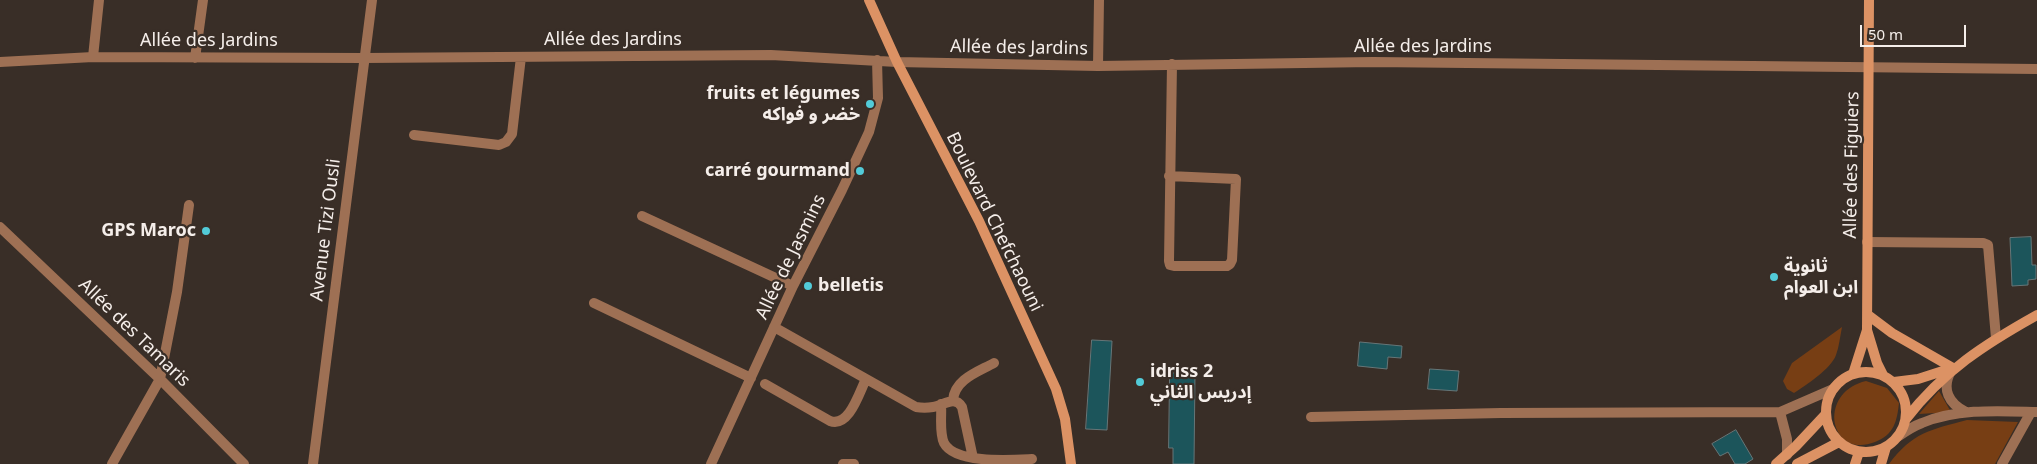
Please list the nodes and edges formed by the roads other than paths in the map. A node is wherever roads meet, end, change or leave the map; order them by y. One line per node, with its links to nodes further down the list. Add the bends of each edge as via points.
1 (99, 0): 7 (street)
2 (203, 0): 9 (street)
3 (372, 0): 10 (street, Avenue Tizi Ousli)
4 (868, 0): 13 (street, Boulevard Chefchaouni)
5 (1099, 0): 15 (street)
6 (1869, 0): 16 (street, Allée des Figuiers)
7 (93, 57): 9 (street, Allée des Jardins); 12 (street, Allée des Jardins)
8 (521, 57): 10 (street, Allée des Jardins); 11 (street, Allée des Jardins, via 770,55); 18 (street, via 512,134 506,142 499,145)
9 (195, 58): 10 (street, Allée des Jardins)
10 (364, 58): 58 (street, Avenue Tizi Ousli)
11 (877, 60): 13 (street, Allée des Jardins); 24 (street, Allée de Jasmins, via 878,98 870,132)
12 (0, 62)
13 (897, 62): 15 (street, Allée des Jardins); 62 (street, Boulevard Chefchaouni, via 979,221 1056,389 1065,419)
14 (1172, 64): 15 (street, Allée des Jardins); 16 (street, Allée des Jardins, via 1373,62); 19 (street)
15 (1098, 66)
16 (1869, 68): 17 (street, Allée des Jardins); 23 (street, Allée des Figuiers)
17 (2037, 69)
18 (414, 135)
19 (1169, 176): 19 (street, via 1170,265 1230,264 1236,179)
20 (189, 205): 36 (street)
21 (642, 216): 24 (street)
22 (0, 226): 36 (street, Allée des Tamaris)
23 (1867, 242): 26 (street, Allée des Figuiers); 30 (street, via 1988,245)
24 (793, 286): 28 (street, Allée de Jasmins)
25 (594, 303): 35 (street)
26 (1868, 315): 29 (street, Allée des Figuiers); 32 (street, via 1892,333)
27 (2037, 315): 30 (street)
28 (774, 327): 35 (street, Allée de Jasmins); 37 (street)
29 (1867, 330): 33 (street, Allée des Figuiers); 34 (street, Allée des Figuiers)
30 (1996, 338): 32 (street)
31 (994, 363): 41 (street, via 963,380)
32 (1953, 368): 38 (street, via 1918,379); 44 (street, via 1947,383 1950,399 1957,408); 48 (street)
33 (1852, 374): 34 (street, via 1868,371); 40 (street)
34 (1883, 375): 38 (street)
35 (751, 378): 59 (street, Allée de Jasmins)
36 (160, 379): 56 (street); 57 (street, Allée des Tamaris)
37 (866, 379): 39 (street, via 846,418 838,423); 42 (street, via 916,407)
38 (1894, 382): 48 (street, via 1905,399)
39 (765, 384)
40 (1833, 389): 43 (street); 46 (street, via 1827,401)
41 (954, 400): 42 (street); 54 (street, via 962,407)
42 (941, 404): 54 (street, via 942,436 946,446 959,456)
43 (1780, 412): 47 (street); 53 (street)
44 (1966, 412): 45 (street); 49 (street, via 1921,423)
45 (2034, 412): 67 (street)
46 (1826, 414): 50 (street, via 1832,434); 53 (street)
47 (1311, 417)
48 (1906, 419): 49 (street)
49 (1899, 436): 51 (street)
50 (1840, 442): 52 (street); 64 (street)
51 (1886, 447): 52 (street); 66 (street)
52 (1859, 452): 65 (street)
53 (1787, 455): 63 (street)
54 (973, 458): 55 (street)
55 (1032, 459)
56 (112, 464)
57 (244, 464)
58 (313, 464)
59 (711, 464)
60 (843, 464): 61 (street)
61 (854, 464)
62 (1072, 464)
63 (1776, 464)
64 (1797, 464)
65 (1855, 464)
66 (1881, 464)
67 (2002, 464)

